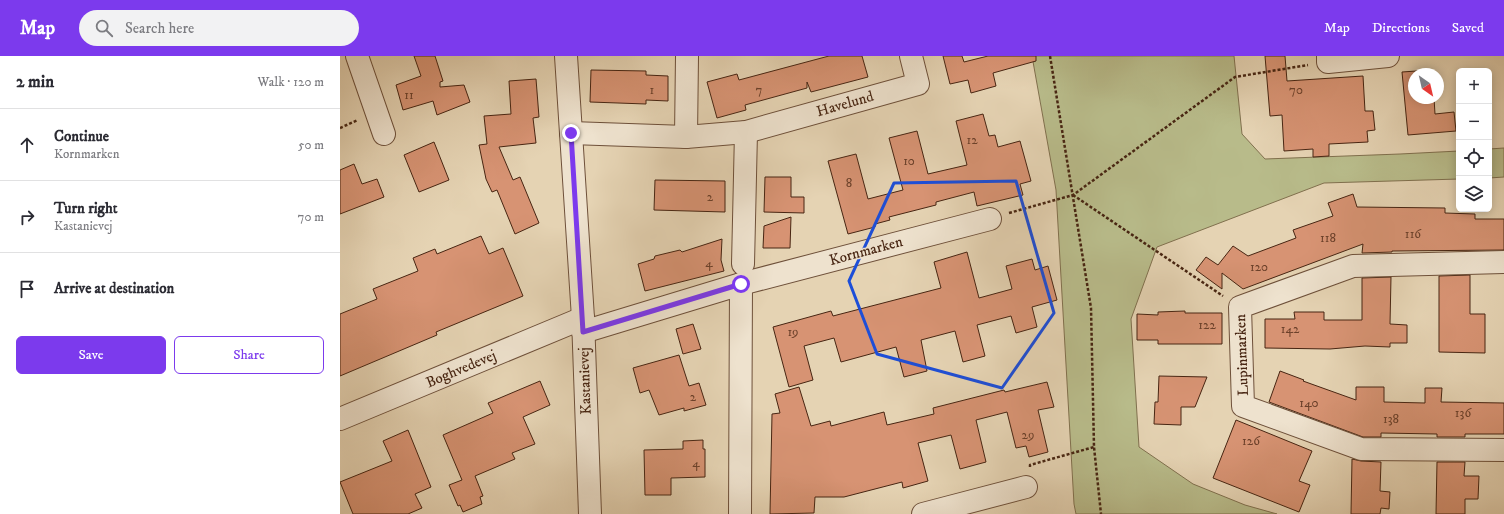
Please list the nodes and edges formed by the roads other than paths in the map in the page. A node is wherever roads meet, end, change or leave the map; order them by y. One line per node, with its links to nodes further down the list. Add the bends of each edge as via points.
1 (357, 56): 9 (street)
2 (566, 56): 8 (street, Kastanievej)
3 (687, 56): 10 (street)
4 (911, 56): 7 (street, Havelund, via 918,84)
5 (1388, 56): 6 (street)
6 (1328, 59)
7 (746, 132): 10 (street, Havelund); 13 (street)
8 (571, 133): 10 (street, Havelund); 14 (street, Kastanievej)
9 (384, 134)
10 (686, 137)
11 (990, 219): 13 (street, Kornmarken)
12 (1504, 262): 16 (street, Lupinmarken, via 1353,266 1240,307 1243,406 1360,449)
13 (742, 274): 14 (street, Kornmarken); 19 (street)
14 (583, 325): 15 (street, Boghvedevej); 18 (street, Kastanievej)
15 (340, 419)
16 (1504, 450)
17 (1026, 488): 20 (street)
18 (590, 514)
19 (740, 514)
20 (923, 514)

